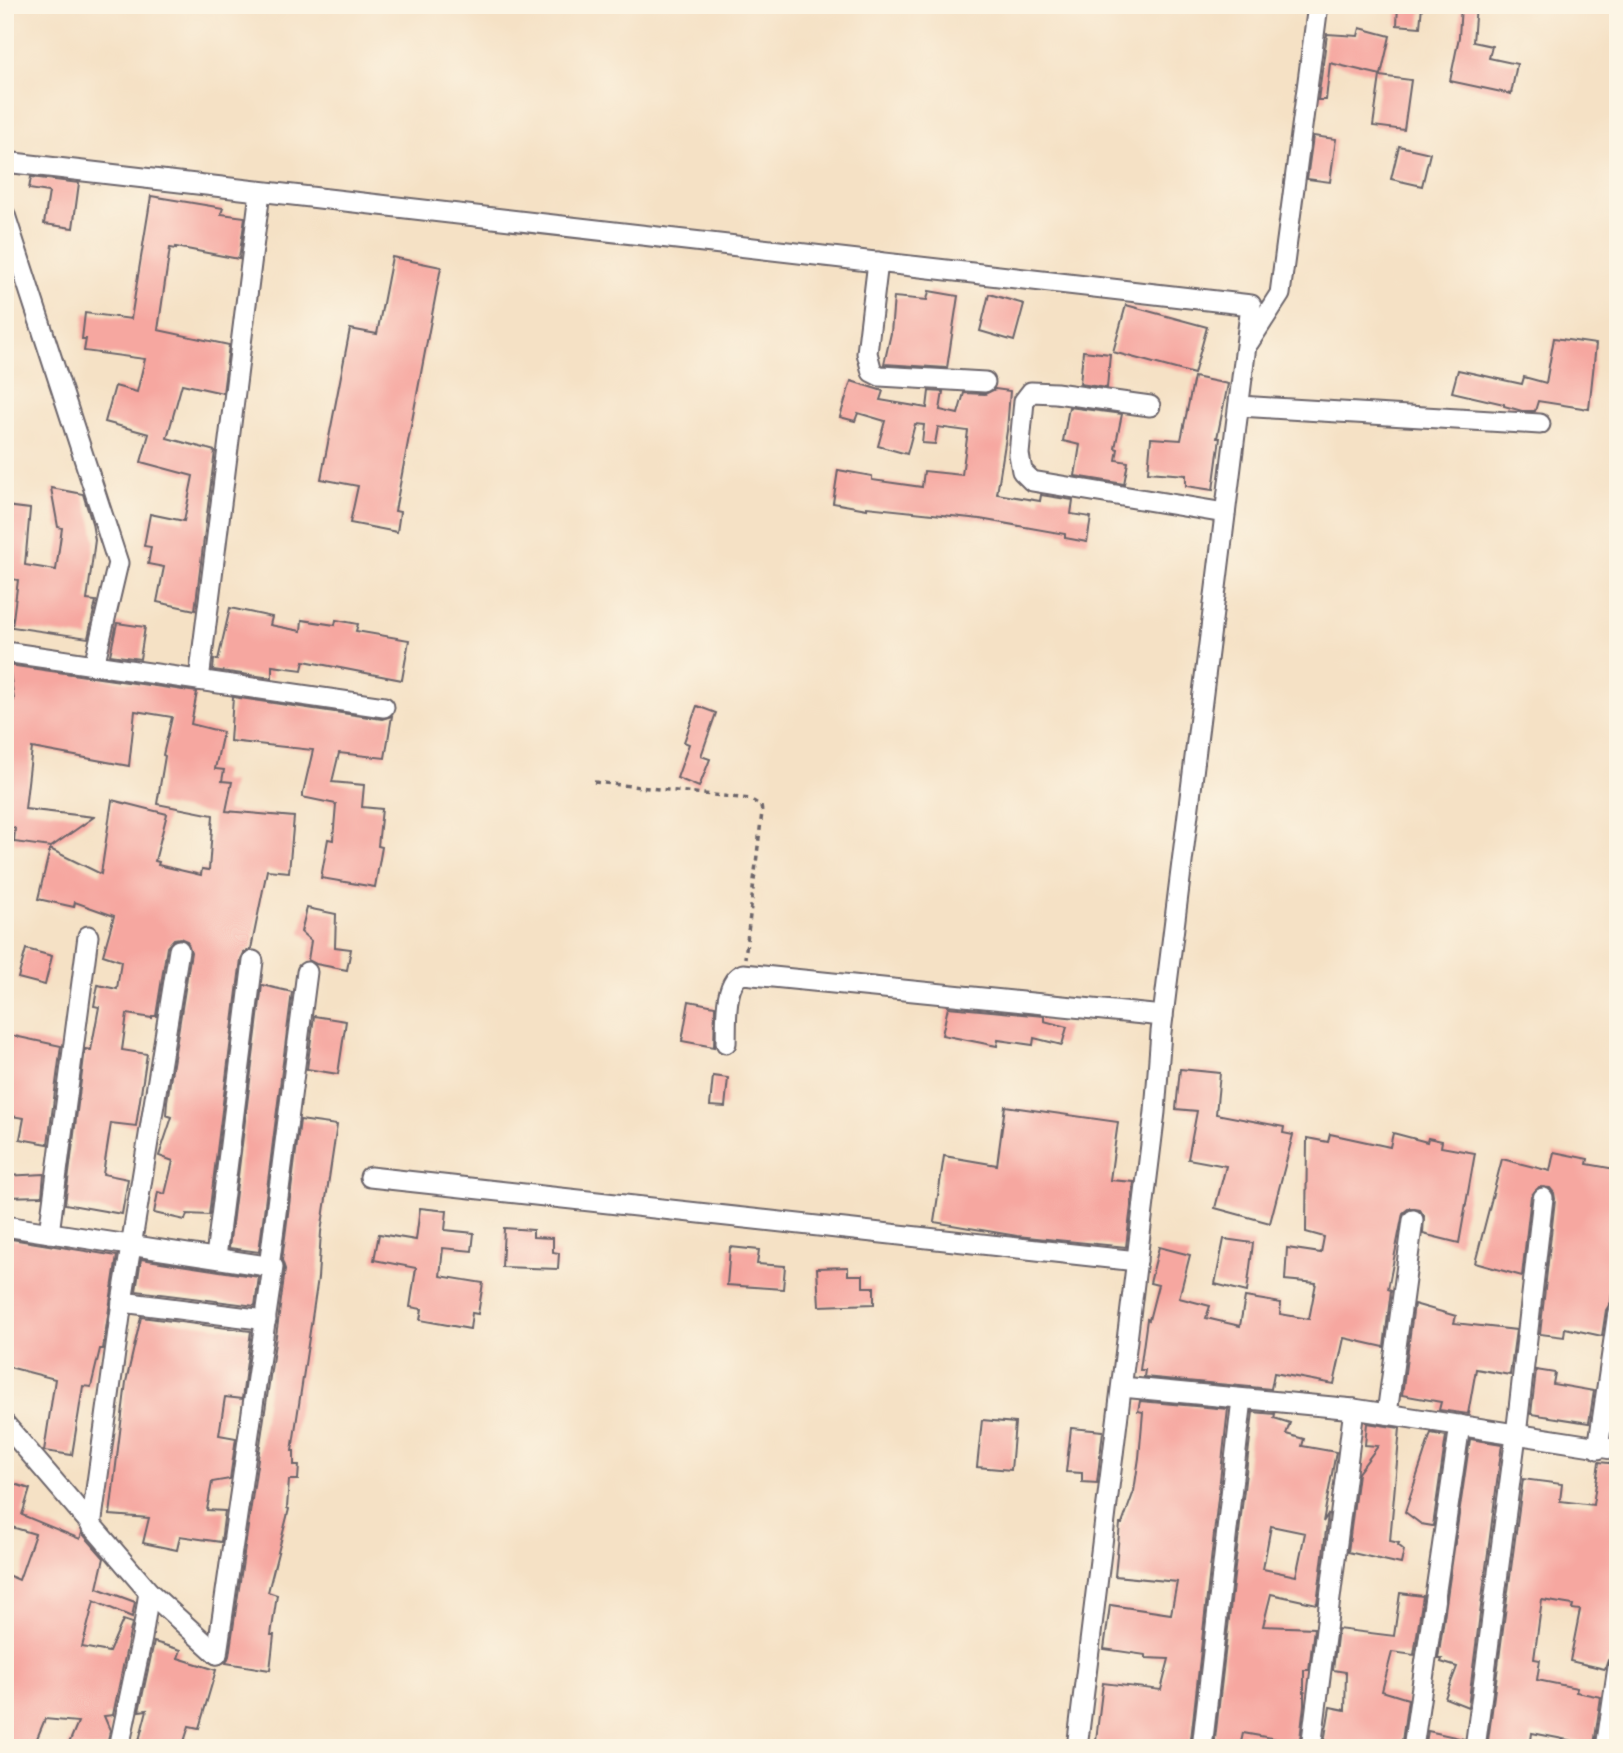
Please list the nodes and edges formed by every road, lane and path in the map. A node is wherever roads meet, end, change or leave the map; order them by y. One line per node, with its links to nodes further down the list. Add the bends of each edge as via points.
1 (1318, 5): 6 (street, via 1280,294)
2 (5, 162): 3 (street)
3 (260, 192): 5 (street); 14 (street)
4 (5, 215): 13 (street, via 118,563)
5 (878, 262): 6 (street, via 1251,305); 7 (street, via 867,353 872,372)
6 (1246, 346): 9 (street)
7 (985, 382)
8 (1150, 406): 11 (street, via 1031,392 1024,401 1018,454 1022,471 1032,481)
9 (1239, 406): 10 (street); 11 (street)
10 (1540, 424)
11 (1225, 513): 22 (street)
12 (5, 652): 13 (street)
13 (94, 665): 14 (street)
14 (199, 680): 15 (street)
15 (384, 707)
16 (594, 782): 21 (path, via 750,799 761,806)
17 (88, 936): 28 (street)
18 (179, 950): 29 (street)
19 (253, 961): 30 (street)
20 (307, 972): 32 (street)
21 (743, 974): 22 (street); 23 (street, via 736,976 729,988)
22 (1163, 1016): 31 (street)
23 (726, 1043)
24 (370, 1177): 31 (street)
25 (1543, 1198): 42 (street)
26 (1413, 1220): 39 (street)
27 (5, 1226): 28 (street)
28 (50, 1233): 29 (street)
29 (132, 1245): 30 (street); 33 (street)
30 (216, 1257): 32 (street)
31 (1137, 1261): 36 (street)
32 (269, 1266): 35 (street, via 273,1267)
33 (122, 1302): 35 (street); 44 (street)
34 (1618, 1312): 43 (street)
35 (266, 1320): 45 (street, via 217,1654)
36 (1122, 1387): 37 (street); 48 (street)
37 (1242, 1399): 38 (street); 49 (street)
38 (1354, 1409): 39 (street); 50 (street)
39 (1387, 1414): 41 (street)
40 (5, 1424): 44 (street)
41 (1460, 1424): 42 (street); 51 (street)
42 (1516, 1435): 43 (street); 52 (street)
43 (1608, 1450)
44 (91, 1527): 45 (street)
45 (149, 1592): 47 (street)
46 (1618, 1667): 53 (street)
47 (119, 1748)
48 (1077, 1748)
49 (1202, 1748)
50 (1311, 1748)
51 (1413, 1748)
52 (1475, 1748)
53 (1606, 1748)

